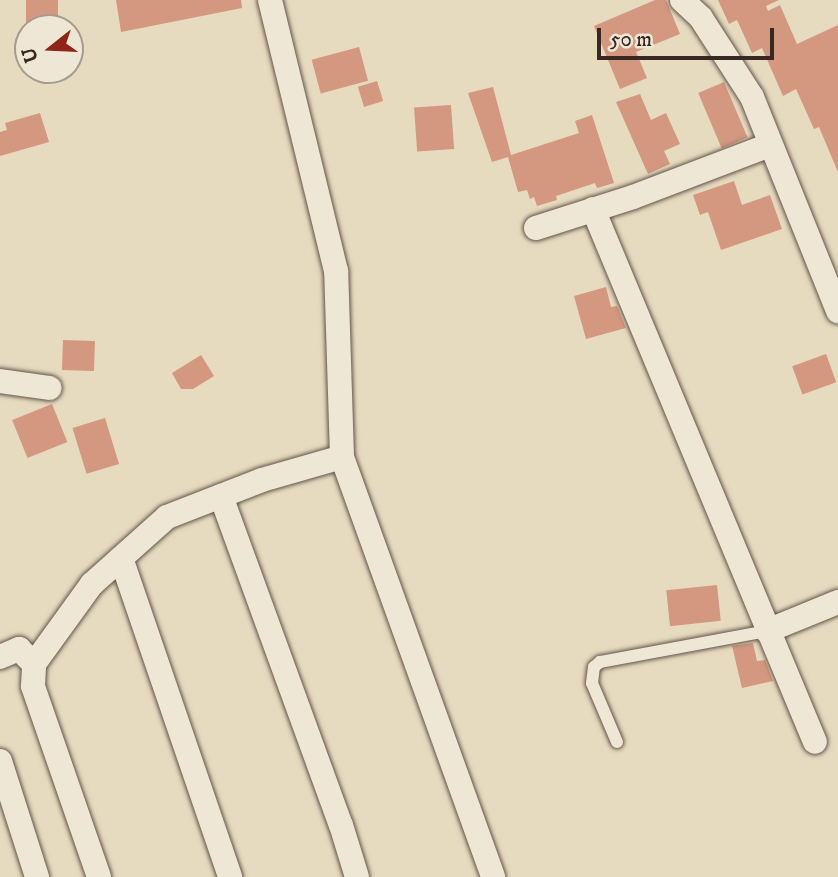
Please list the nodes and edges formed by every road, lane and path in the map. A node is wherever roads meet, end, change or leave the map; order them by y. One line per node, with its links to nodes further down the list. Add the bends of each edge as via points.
1 (270, 0): 9 (street, via 336,271)
2 (682, 0): 3 (street, via 701,18 752,97)
3 (770, 145): 4 (street); 6 (street)
4 (593, 209): 5 (street); 13 (street)
5 (536, 228)
6 (838, 311)
7 (0, 381): 8 (street)
8 (50, 388)
9 (342, 457): 10 (street); 23 (street)
10 (221, 496): 11 (street, via 167,517); 22 (street)
11 (121, 558): 15 (street, via 92,584); 21 (street)
12 (838, 602): 13 (street)
13 (767, 631): 16 (street); 17 (lane, via 600,662 594,667 592,683)
14 (0, 657): 15 (street, via 19,649)
15 (34, 664): 20 (street, via 33,686)
16 (815, 741)
17 (617, 742)
18 (0, 761): 19 (street)
19 (37, 877)
20 (99, 877)
21 (230, 877)
22 (357, 877)
23 (494, 877)

